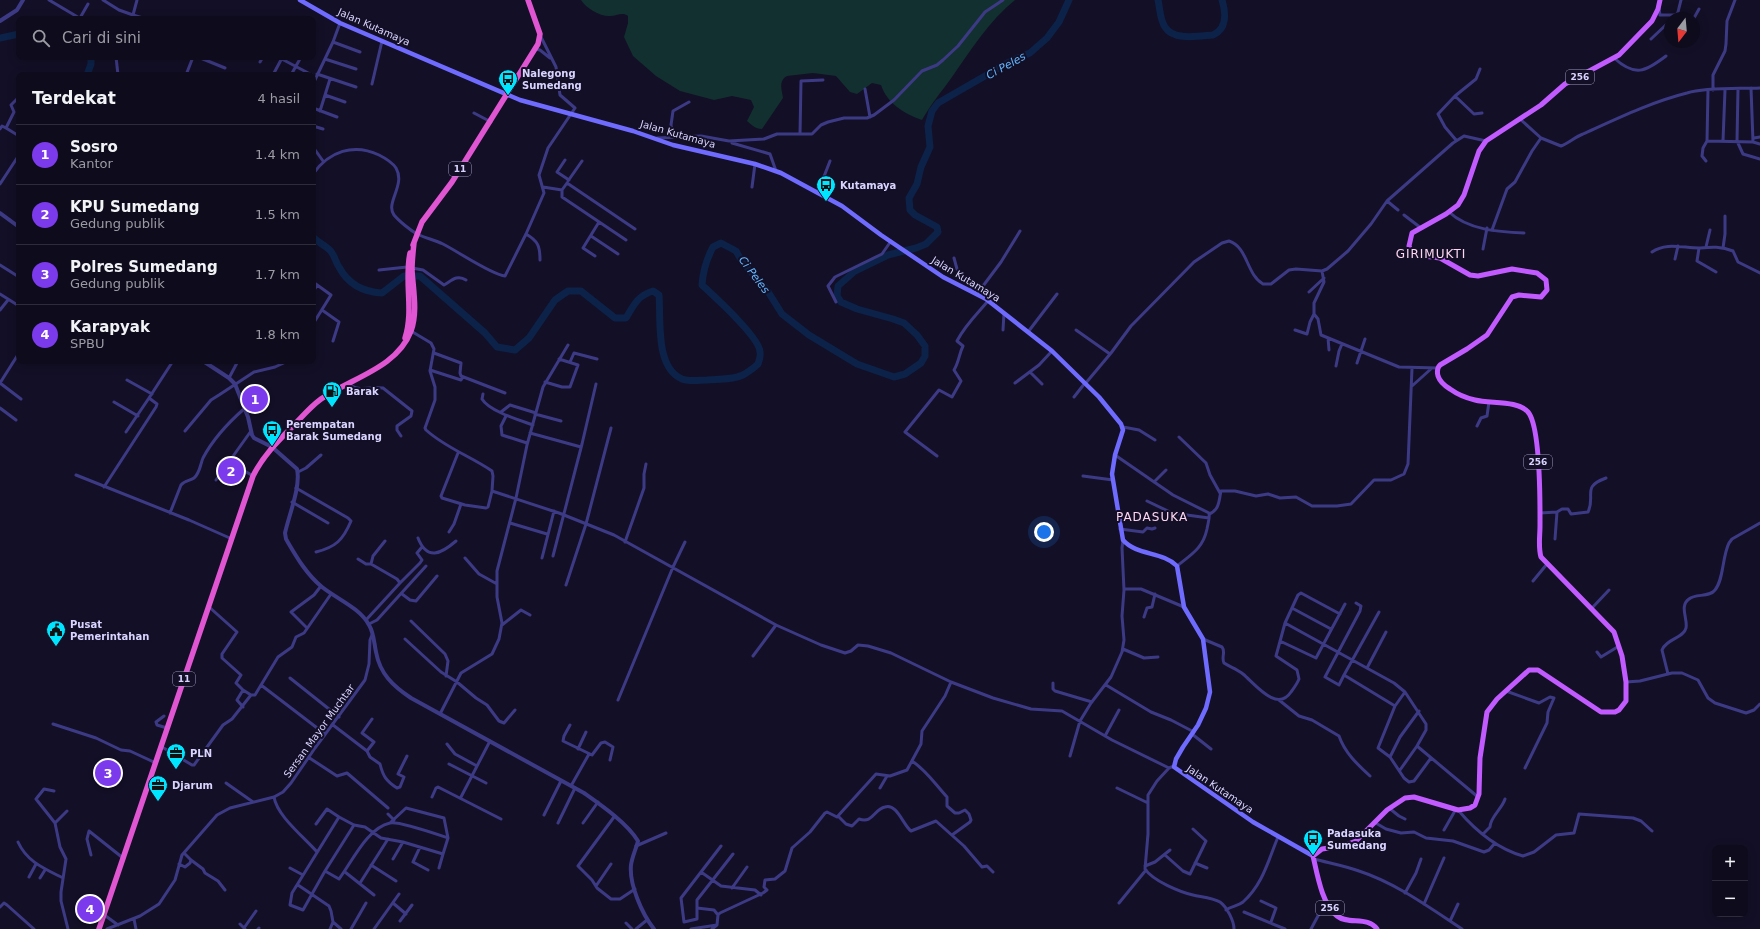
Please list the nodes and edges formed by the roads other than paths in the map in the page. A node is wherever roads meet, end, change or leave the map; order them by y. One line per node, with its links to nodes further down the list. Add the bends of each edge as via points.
1 (23, 0): 23 (street, via 17,10)
2 (49, 0): 20 (street)
3 (103, 0): 16 (street)
4 (137, 0): 18 (street)
5 (300, 0): 24 (main road, Jalan Kutamaya)
6 (528, 0): 26 (highway)
7 (1003, 0): 75 (street, via 985,12 946,58 922,71 894,100)
8 (1660, 0): 12 (main road, 256)
9 (1681, 0): 14 (street)
10 (1735, 0): 62 (street, via 1727,21 1725,51 1713,75)
11 (88, 4): 21 (street)
12 (1659, 7): 19 (street, via 1660,15); 34 (main road, 256, via 1649,25)
13 (1699, 9): 15 (street)
14 (1678, 12)
15 (1697, 12)
16 (127, 14): 18 (street)
17 (0, 15): 23 (street)
18 (133, 15): 22 (street)
19 (1664, 15)
20 (75, 16)
21 (82, 16)
22 (136, 16)
23 (2, 20)
24 (340, 23): 28 (main road, Jalan Kutamaya); 29 (street)
25 (1664, 28): 27 (street)
26 (540, 34): 30 (highway, 11); 41 (street)
27 (1652, 39)
28 (382, 41): 55 (street); 65 (main road, Jalan Kutamaya)
29 (333, 42): 31 (street); 33 (street)
30 (535, 49): 41 (street, via 541,50); 65 (highway, 11)
31 (360, 52)
32 (1666, 56): 34 (street, via 1649,68 1638,71 1626,68)
33 (325, 58): 44 (street); 51 (street)
34 (1614, 58): 77 (main road, 256, via 1565,84 1543,104)
35 (116, 60): 46 (street)
36 (192, 60): 47 (street)
37 (205, 60): 43 (street)
38 (280, 60): 48 (street)
39 (284, 60): 42 (street)
40 (300, 60): 42 (street)
41 (553, 61): 73 (street, via 558,75 558,91 560,96 575,108)
42 (296, 67): 49 (street); 50 (street)
43 (225, 68)
44 (356, 69)
45 (1480, 69): 66 (street, via 1476,79)
46 (118, 72)
47 (187, 72)
48 (274, 72)
49 (293, 72)
50 (308, 72)
51 (316, 73)
52 (316, 75): 53 (street)
53 (330, 79): 56 (street); 64 (street)
54 (823, 80): 84 (street, via 801,81)
55 (372, 84)
56 (356, 87)
57 (1751, 88): 58 (street); 60 (street); 89 (street)
58 (1760, 88)
59 (865, 89): 75 (street)
60 (1738, 89): 63 (street); 95 (street)
61 (1708, 90): 62 (street); 88 (street, via 1653,103 1562,146); 93 (street)
62 (1712, 90): 63 (street)
63 (1725, 90): 94 (street)
64 (325, 95): 68 (street); 71 (street)
65 (508, 96): 73 (main road, Jalan Kutamaya); 78 (highway, 11)
66 (1454, 96): 74 (street, via 1474,114); 90 (street, via 1438,115)
67 (16, 100): 80 (street, via 12,105 14,112)
68 (345, 102)
69 (689, 102): 85 (street, via 673,111)
70 (316, 109): 71 (street)
71 (320, 111): 76 (street)
72 (474, 113): 78 (street)
73 (572, 113): 87 (main road, Jalan Kutamaya); 111 (street, via 548,148 539,175)
74 (1482, 113)
75 (870, 117): 84 (street, via 844,118 821,125 812,134)
76 (337, 118)
77 (1520, 119): 88 (street); 91 (main road, 256)
78 (491, 122): 130 (highway, 11, via 422,222)
79 (316, 127): 82 (street)
80 (6, 128): 81 (street); 83 (street)
81 (0, 129)
82 (323, 129)
83 (16, 134)
84 (800, 134): 92 (street, via 777,134 764,139)
85 (673, 137): 87 (street); 92 (street, via 707,136)
86 (1760, 137): 89 (street)
87 (653, 138): 106 (main road, Jalan Kutamaya)
88 (1542, 138): 126 (street, via 1515,182 1507,189)
89 (1754, 138): 96 (street)
90 (1456, 140): 91 (street, via 1464,136); 115 (street)
91 (1486, 140): 117 (main road, via 1479,151 1462,199)
92 (724, 141): 108 (street, via 770,154)
93 (1707, 141): 94 (street); 105 (street, via 1702,150)
94 (1723, 141): 95 (street)
95 (1737, 141): 96 (street); 99 (street, via 1743,154)
96 (1753, 142): 97 (street)
97 (1760, 144)
98 (316, 151): 101 (street)
99 (1760, 159)
100 (16, 160): 110 (street)
101 (323, 160): 107 (street); 130 (street, via 353,149 371,151 386,159 396,168 399,177 397,192 391,206 392,213)
102 (565, 160): 109 (street, via 557,172)
103 (582, 161): 109 (street)
104 (830, 161): 114 (street)
105 (1706, 161)
106 (755, 164): 108 (main road, Jalan Kutamaya); 112 (street)
107 (316, 170)
108 (776, 171): 114 (main road, Jalan Kutamaya)
109 (568, 181): 113 (street); 125 (street)
110 (0, 184)
111 (543, 187): 113 (street); 131 (street, via 544,193)
112 (752, 187)
113 (562, 190): 121 (street, via 562,197)
114 (818, 192): 134 (main road, Jalan Kutamaya)
115 (1387, 202): 116 (street); 149 (street, via 1348,251)
116 (1398, 210)
117 (1449, 212): 123 (main road); 124 (street, via 1460,221)
118 (0, 213): 122 (street)
119 (1404, 215): 123 (street)
120 (1726, 216): 138 (street)
121 (599, 222): 132 (street); 133 (street)
122 (16, 225)
123 (1421, 228): 197 (main road, via 1410,237 1409,248 1415,255 1440,258 1474,276 1504,269 1526,270 1541,275 1548,285 1541,297 1512,297 1487,335 1440,364)
124 (1487, 228): 126 (street); 139 (street)
125 (635, 229)
126 (1492, 230): 129 (street)
127 (1710, 230): 136 (street)
128 (1020, 231): 159 (street)
129 (1524, 233)
130 (417, 234): 131 (street, via 443,244 504,276); 147 (highway, 11)
131 (526, 234): 145 (street, via 539,245)
132 (591, 236): 141 (street); 142 (street, via 583,248)
133 (626, 240)
134 (890, 241): 156 (main road, Jalan Kutamaya, via 944,277); 163 (street, via 882,254 835,277 828,286)
135 (1678, 246): 137 (street); 140 (street, via 1659,248); 144 (street)
136 (1706, 247): 137 (street); 138 (street)
137 (1699, 248): 150 (street, via 1697,260)
138 (1723, 248): 151 (street, via 1733,251 1738,262)
139 (1483, 249)
140 (1652, 252)
141 (618, 254)
142 (596, 256)
143 (954, 258): 156 (street, via 957,269 971,284)
144 (1675, 259)
145 (540, 260)
146 (0, 265): 152 (street)
147 (410, 269): 148 (street); 154 (street, via 420,269 442,285 456,278); 170 (highway, 11, via 414,318)
148 (379, 270)
149 (1322, 271): 153 (street); 184 (street, via 1289,270 1271,284 1263,284 1254,275 1241,250 1233,243 1224,241 1194,262 1131,326)
150 (1716, 272)
151 (1760, 272)
152 (16, 275)
153 (1324, 278): 157 (street); 168 (street, via 1314,300)
154 (466, 280)
155 (317, 285): 166 (street, via 331,294)
156 (971, 291): 159 (main road, Jalan Kutamaya)
157 (1309, 292)
158 (0, 294): 161 (street)
159 (977, 294): 162 (main road, Jalan Kutamaya)
160 (1057, 294): 174 (street)
161 (8, 300): 164 (street); 165 (street)
162 (988, 301): 167 (main road, Jalan Kutamaya); 245 (street, via 968,322 958,341 963,346 954,370 961,381 952,397 939,390 905,432)
163 (836, 302)
164 (16, 304)
165 (0, 310)
166 (322, 310): 169 (street); 177 (street, via 339,322)
167 (1004, 313): 171 (street); 174 (main road, Jalan Kutamaya)
168 (1314, 314): 173 (street, via 1307,334); 175 (street, via 1318,319 1320,334)
169 (316, 319)
170 (409, 330): 183 (street, via 431,343 434,346); 205 (highway, 11, via 402,347 394,355 375,369)
171 (1003, 330)
172 (1076, 330): 184 (street)
173 (1295, 330)
174 (1028, 332): 181 (main road, Jalan Kutamaya)
175 (1328, 338): 178 (street); 180 (street)
176 (1365, 339): 182 (street)
177 (334, 341)
178 (1342, 344): 182 (street); 194 (street)
179 (568, 345): 186 (street)
180 (1329, 350)
181 (1052, 351): 199 (street); 207 (main road, Jalan Kutamaya)
182 (1361, 352): 189 (street); 195 (street, via 1399,367)
183 (434, 353): 198 (street); 200 (street, via 459,362 460,375)
184 (1110, 354): 207 (street)
185 (16, 358): 204 (street)
186 (559, 359): 188 (street); 203 (street)
187 (597, 359): 188 (street, via 574,353)
188 (570, 362): 203 (street, via 578,366 570,387)
189 (1357, 363)
190 (171, 364): 213 (street)
191 (208, 364): 201 (street)
192 (237, 364): 201 (street)
193 (282, 364): 208 (street, via 254,372)
194 (1336, 366)
195 (1412, 368): 196 (street); 211 (street)
196 (1432, 368): 197 (street); 211 (street)
197 (1438, 368): 219 (main road, 256, via 1440,381 1452,390 1469,399)
198 (430, 370): 200 (street, via 458,380); 242 (street, via 435,387 435,400 425,429)
199 (1030, 372): 206 (street); 210 (street)
200 (463, 377): 212 (street)
201 (230, 378): 208 (street)
202 (127, 380): 213 (street)
203 (545, 382): 223 (street)
204 (0, 383): 217 (street)
205 (348, 383): 236 (street, via 354,388 383,388 412,411 412,416 397,426); 240 (highway, 11, via 311,407)
206 (1015, 383)
207 (1085, 383): 215 (street); 230 (main road, Jalan Kutamaya)
208 (235, 384): 221 (street); 232 (street, via 211,400)
209 (596, 384): 241 (street)
210 (1042, 384)
211 (1412, 386): 260 (street, via 1406,471 1392,480 1374,480 1351,504 1312,506 1295,497 1280,498 1265,494 1256,496 1235,491)
212 (506, 392)
213 (152, 394): 216 (street)
214 (483, 394): 222 (street, via 482,399 485,403)
215 (1074, 397)
216 (149, 398): 224 (street); 257 (street, via 156,407)
217 (21, 399)
218 (114, 402): 224 (street)
219 (1489, 402): 229 (street, via 1487,416 1481,418); 268 (main road, 256, via 1518,406 1530,416 1535,434)
220 (0, 408): 226 (street)
221 (245, 408): 233 (street); 267 (street, via 216,439 194,478 183,482)
222 (501, 412): 223 (street, via 510,405); 225 (street)
223 (536, 413): 227 (street); 228 (street)
224 (138, 416): 234 (street)
225 (506, 416): 228 (street); 239 (street, via 502,435)
226 (16, 420)
227 (561, 420)
228 (532, 425): 235 (street)
229 (1477, 426)
230 (1123, 427): 238 (street, via 1139,430); 244 (main road, via 1122,438)
231 (611, 428): 274 (street)
232 (185, 431)
233 (251, 431): 240 (street, via 254,438); 246 (street)
234 (126, 432)
235 (530, 433): 239 (street); 241 (street)
236 (401, 436)
237 (1179, 438): 260 (street, via 1206,463)
238 (1155, 440)
239 (527, 443): 261 (street)
240 (272, 447): 249 (street, via 293,463); 251 (highway, 11)
241 (582, 447): 269 (street)
242 (458, 453): 259 (street, via 492,471); 264 (street, via 441,496)
243 (321, 455): 249 (street)
244 (1115, 455): 255 (main road); 256 (street)
245 (937, 456)
246 (228, 460): 251 (street); 254 (street)
247 (646, 464): 285 (street, via 644,488)
248 (1166, 470): 256 (street)
249 (298, 472): 258 (street)
250 (76, 475): 257 (street)
251 (253, 476): 280 (highway, 11)
252 (1083, 476): 255 (street)
253 (1606, 478): 266 (street, via 1595,483 1590,489 1589,511 1571,514 1568,509 1564,509)
254 (216, 480)
255 (1113, 480): 275 (main road)
256 (1154, 482): 270 (street, via 1173,495 1206,510)
257 (104, 487): 267 (street)
258 (296, 488): 263 (street); 288 (street, via 351,521 339,542 331,548)
259 (492, 491): 261 (street); 264 (street, via 487,508)
260 (1220, 493): 270 (street, via 1219,503)
261 (516, 498): 265 (street); 271 (street)
262 (1147, 501): 270 (street, via 1172,513)
263 (292, 502): 273 (street); 303 (street, via 286,539 307,572)
264 (460, 504): 277 (street, via 454,524)
265 (554, 512): 269 (street); 278 (street)
266 (1557, 512): 268 (street); 282 (street)
267 (170, 513): 280 (street)
268 (1540, 513): 294 (main road, 256, via 1540,554)
269 (564, 515): 274 (street); 289 (street)
270 (1209, 516): 296 (street, via 1202,545)
271 (510, 523): 278 (street); 301 (street, via 497,571)
272 (1760, 523): 341 (street, via 1732,539 1714,591 1690,598 1687,602 1684,611 1685,630 1666,643 1662,650)
273 (328, 524)
274 (586, 524): 285 (street); 302 (street)
275 (1120, 528): 276 (street, via 1144,532 1146,528); 281 (main road)
276 (1155, 528)
277 (448, 532)
278 (547, 534): 291 (street)
279 (418, 538): 287 (street)
280 (232, 539): 311 (highway, 11)
281 (1123, 540): 296 (main road, via 1129,546 1165,557); 304 (street)
282 (1555, 540)
283 (385, 541): 293 (street, via 373,556)
284 (456, 542): 287 (street, via 439,553 431,553)
285 (625, 542): 297 (street)
286 (685, 542): 297 (street)
287 (422, 547): 300 (street, via 417,553 422,560)
288 (316, 552)
289 (553, 556)
290 (465, 558): 301 (street, via 479,574)
291 (542, 558)
292 (358, 559): 293 (street)
293 (371, 564): 300 (street)
294 (1548, 564): 299 (street); 314 (main road, 256)
295 (426, 566): 307 (street)
296 (1177, 566): 312 (main road, Jalan Kutamaya)
297 (672, 568): 324 (street); 355 (street)
298 (437, 576): 307 (street, via 416,601)
299 (1533, 581)
300 (400, 583): 319 (street)
301 (497, 584): 323 (street)
302 (566, 585)
303 (321, 586): 306 (street); 325 (street, via 314,595 291,612)
304 (1124, 589): 308 (street, via 1141,589); 334 (street)
305 (1609, 590): 314 (street)
306 (331, 594): 319 (street); 325 (street)
307 (402, 594): 321 (street, via 377,620)
308 (1156, 594): 312 (street); 318 (street, via 1152,607 1147,608)
309 (1356, 603): 335 (street, via 1360,606 1360,611)
310 (1345, 604): 316 (street)
311 (208, 606): 351 (street, via 238,632 222,654 222,658 240,673 236,682); 372 (highway, 11)
312 (1184, 607): 330 (main road, Jalan Kutamaya)
313 (1292, 608): 316 (street, via 1301,593); 322 (street); 326 (street)
314 (1592, 608): 333 (main road, 256, via 1614,632)
315 (1379, 612): 339 (street)
316 (1340, 614): 326 (street)
317 (530, 615): 323 (street, via 521,610)
318 (1144, 617)
319 (366, 620): 321 (street)
320 (411, 621): 343 (street, via 445,654 448,661)
321 (369, 624): 328 (street)
322 (1285, 624): 331 (street); 332 (street)
323 (502, 625): 345 (street, via 492,654 461,673)
324 (776, 625): 337 (street); 346 (street, via 845,652 858,645 890,653)
325 (307, 628): 349 (street, via 296,637 292,647 278,657)
326 (1331, 629): 332 (street)
327 (1386, 632): 340 (street)
328 (372, 635): 364 (street, via 378,660 386,678 397,689); 366 (street, Sersan Mayor Muchtar, via 365,680)
329 (405, 639): 343 (street)
330 (1202, 639): 356 (street, via 1222,647 1224,663 1241,673 1264,694); 374 (main road, Jalan Kutamaya, via 1210,692 1204,714)
331 (1280, 641): 332 (street, via 1315,658); 356 (street, via 1277,657 1297,670 1299,676 1288,697)
332 (1323, 644): 335 (street)
333 (1619, 646): 336 (street, via 1601,657); 347 (main road, 256)
334 (1123, 649): 338 (street, via 1144,658); 350 (street)
335 (1338, 652): 339 (street); 342 (street, via 1325,677 1338,685)
336 (1597, 652)
337 (753, 656)
338 (1158, 657)
339 (1352, 660): 340 (street); 342 (street)
340 (1367, 668): 353 (street)
341 (1668, 674): 347 (street); 358 (street, via 1682,673 1693,677 1698,680 1711,700 1736,710 1749,713)
342 (1344, 675): 359 (street)
343 (446, 676): 345 (street)
344 (290, 678): 366 (street)
345 (457, 682): 361 (street, via 487,705 502,723); 364 (street)
346 (951, 682): 368 (street, via 1024,708 1062,711); 391 (street, via 922,731 921,744)
347 (1626, 682): 352 (main road, 256, via 1626,702 1616,712 1606,713 1596,710 1538,670 1529,670)
348 (1053, 683): 357 (street, via 1055,691)
349 (261, 685): 354 (street, via 255,695); 375 (street)
350 (1106, 686): 357 (street); 374 (street)
351 (243, 690): 354 (street); 360 (street, via 237,700)
352 (1506, 691): 396 (street, via 1539,703 1550,697 1554,698 1548,712 1548,723); 411 (main road, 256, via 1490,707 1486,716)
353 (1405, 692): 359 (street); 363 (street)
354 (251, 696): 360 (street)
355 (618, 700)
356 (1279, 700): 400 (street, via 1299,716 1312,720 1339,736 1341,744 1353,760)
357 (1092, 702): 368 (street)
358 (1759, 705)
359 (1396, 706): 388 (street, via 1378,747)
360 (242, 707): 380 (street, via 223,725 193,765)
361 (516, 710)
362 (1119, 710): 376 (street)
363 (1419, 711): 379 (street, via 1427,727); 388 (street, via 1400,737)
364 (440, 714): 377 (street)
365 (164, 716): 372 (street, via 156,722 157,725)
366 (339, 717): 370 (street, Sersan Mayor Muchtar)
367 (372, 719): 383 (street, via 362,733 374,742)
368 (1080, 721): 376 (street); 386 (street)
369 (54, 724): 392 (street)
370 (332, 725): 375 (street, Sersan Mayor Muchtar); 383 (street)
371 (570, 725): 381 (street, via 562,740)
372 (167, 728): 380 (highway, 11)
373 (586, 732): 381 (street)
374 (1193, 733): 382 (street); 395 (main road, Jalan Kutamaya)
375 (325, 734): 387 (street, Sersan Mayor Muchtar)
376 (1105, 736): 395 (street)
377 (490, 741): 394 (street); 401 (street)
378 (447, 744): 394 (street, via 455,754)
379 (1418, 746): 389 (street); 397 (street)
380 (162, 747): 392 (highway, 11)
381 (578, 749): 384 (street)
382 (1210, 749)
383 (367, 751): 385 (street, via 370,757 380,764 384,778 397,788 404,777 398,774)
384 (589, 754): 390 (street, via 594,755 605,742 612,746); 404 (street)
385 (407, 756)
386 (1070, 756)
387 (308, 757): 408 (street, Sersan Mayor Muchtar, via 291,784); 416 (street, via 337,776 346,773)
388 (1390, 757): 397 (street)
389 (1430, 758): 397 (street, via 1413,782 1405,780); 411 (street)
390 (610, 760)
391 (912, 761): 399 (street, via 907,770); 440 (street, via 927,773 947,797 947,806 950,809 959,813 965,810 969,814 970,822)
392 (156, 763): 457 (highway, 11)
393 (449, 764): 398 (street)
394 (477, 766): 398 (street)
395 (1171, 767): 415 (street, via 1149,792); 441 (main road, Jalan Kutamaya)
396 (1525, 768)
397 (1400, 770)
398 (472, 776): 403 (street); 410 (street)
399 (887, 776): 405 (street); 422 (street, via 876,774)
400 (1370, 776)
401 (561, 781): 404 (street); 421 (street)
402 (226, 783): 413 (street)
403 (486, 783)
404 (573, 787): 414 (street); 433 (street)
405 (880, 788)
406 (1117, 788): 415 (street)
407 (54, 791): 430 (street, via 44,789 36,799)
408 (274, 797): 413 (street, Sersan Mayor Muchtar); 451 (street, via 279,812)
409 (432, 797): 410 (street, via 438,787)
410 (461, 797): 425 (street)
411 (1478, 798): 418 (main road, via 1470,808)
412 (1505, 799): 439 (street, via 1490,827)
413 (253, 802): 452 (street, Sersan Mayor Muchtar, via 230,808 217,815)
414 (598, 802): 424 (street); 428 (street)
415 (1148, 803): 468 (street)
416 (388, 808)
417 (1389, 808): 418 (main road, via 1410,797); 426 (street); 429 (main road)
418 (1457, 810): 435 (street); 439 (street)
419 (66, 811): 430 (street)
420 (389, 815): 427 (street)
421 (544, 815)
422 (838, 816): 440 (street, via 852,826 859,819 868,820 884,807 891,807 911,831 935,821); 495 (street, via 825,813 810,832 792,848 785,871 775,879 765,880 764,887 767,890)
423 (339, 817): 431 (street, via 327,809); 432 (street); 451 (street)
424 (614, 817): 447 (street, via 637,839); 488 (street, via 578,866)
425 (501, 819)
426 (1405, 819)
427 (392, 821): 437 (street); 442 (street); 442 (street, via 406,808 443,817 446,820)
428 (584, 822)
429 (1374, 822): 446 (street, via 1386,829 1401,833 1414,832 1428,839 1454,842 1484,852); 458 (main road, via 1353,843 1322,849)
430 (55, 823): 483 (street, via 60,847 66,859)
431 (316, 824)
432 (354, 824): 437 (street); 476 (street)
433 (558, 824)
434 (1193, 829): 463 (street, via 1206,841)
435 (1444, 830)
436 (1652, 831): 446 (street, via 1641,821 1633,818 1580,814 1574,833 1556,835 1526,856 1516,854)
437 (372, 832): 443 (street); 477 (street)
438 (666, 833): 447 (street)
439 (1483, 834): 446 (street)
440 (952, 835): 479 (street, via 982,867 987,866)
441 (1278, 837): 458 (main road, Jalan Kutamaya); 507 (street, via 1258,886 1242,903)
442 (448, 838): 453 (street)
443 (388, 839): 445 (street); 467 (street)
444 (18, 842): 464 (street)
445 (404, 842): 449 (street); 460 (street)
446 (1495, 843)
447 (636, 846): 490 (street, via 631,866)
448 (721, 846): 478 (street)
449 (420, 847): 453 (street); 474 (street, via 413,862)
450 (1170, 850): 456 (street)
451 (318, 852): 480 (street)
452 (184, 853): 462 (street); 465 (street, Sersan Mayor Muchtar)
453 (443, 854): 471 (street)
454 (733, 854): 484 (street)
455 (91, 855): 457 (street, via 87,839 89,831)
456 (1165, 855): 463 (street, via 1188,874); 468 (street)
457 (123, 858): 510 (highway, 11)
458 (1314, 858): 492 (street, via 1360,871); 498 (main road, 256)
459 (1444, 858): 502 (street)
460 (393, 859)
461 (1421, 859): 492 (street)
462 (191, 860): 465 (street, via 185,866); 491 (street, via 198,863 205,873 218,881)
463 (1195, 863): 472 (street)
464 (36, 864): 473 (street); 481 (street)
465 (179, 864): 513 (street, Sersan Mayor Muchtar, via 175,880 159,904)
466 (611, 864): 488 (street)
467 (371, 865): 485 (street); 486 (street)
468 (1145, 866): 475 (street)
469 (747, 867): 489 (street)
470 (290, 868): 480 (street)
471 (439, 868)
472 (1207, 868)
473 (45, 870): 482 (street); 483 (street)
474 (428, 870)
475 (1146, 870): 501 (street); 507 (street, via 1178,890 1219,902)
476 (325, 871): 477 (street, via 338,880); 493 (street)
477 (345, 872): 486 (street)
478 (701, 872): 484 (street); 506 (street, via 681,898 684,922 697,919)
479 (993, 872)
480 (303, 876): 487 (street)
481 (29, 877)
482 (40, 878)
483 (63, 878): 524 (street, via 61,901)
484 (713, 880): 489 (street, via 721,886); 506 (street, via 697,900)
485 (396, 881)
486 (360, 883): 496 (street)
487 (298, 885): 493 (street); 493 (street, via 292,893 292,906 303,910)
488 (596, 886): 490 (street, via 611,899 620,898)
489 (732, 888): 495 (street, via 754,890)
490 (635, 889): 514 (street, via 641,911)
491 (225, 890)
492 (1405, 893): 502 (street)
493 (312, 894): 517 (street, via 330,908)
494 (399, 894): 499 (street)
495 (761, 894): 512 (street)
496 (374, 896)
497 (1261, 901): 518 (street, via 1276,908)
498 (1326, 901): 540 (street); 541 (main road, 256, via 1339,918 1369,923)
499 (393, 903): 511 (street); 532 (street)
500 (366, 904): 531 (street)
501 (1119, 904)
502 (1424, 904): 516 (street)
503 (1458, 904): 516 (street)
504 (412, 905): 511 (street)
505 (0, 906): 523 (street, via 7,905)
506 (697, 908): 512 (street, via 714,910)
507 (1226, 910): 538 (street)
508 (256, 911): 528 (street)
509 (1244, 912): 518 (street)
510 (103, 914): 521 (street); 525 (highway, 11)
511 (406, 914): 515 (street)
512 (718, 917): 522 (street)
513 (134, 919): 521 (street, Sersan Mayor Muchtar); 527 (street)
514 (647, 920): 534 (street); 535 (street)
515 (400, 921)
516 (1450, 921): 542 (street)
517 (333, 922): 529 (street); 530 (street)
518 (1271, 922): 539 (street)
519 (626, 923): 533 (street)
520 (240, 924): 528 (street)
521 (118, 925): 526 (street, Sersan Mayor Muchtar)
522 (717, 925): 536 (street); 537 (street)
523 (34, 929)
524 (68, 929)
525 (99, 929)
526 (107, 929)
527 (136, 929)
528 (245, 929)
529 (330, 929)
530 (341, 929)
531 (351, 929)
532 (374, 929)
533 (632, 929)
534 (636, 929)
535 (654, 929)
536 (691, 929)
537 (712, 929)
538 (1234, 929)
539 (1285, 929)
540 (1311, 929)
541 (1377, 929)
542 (1462, 929)

